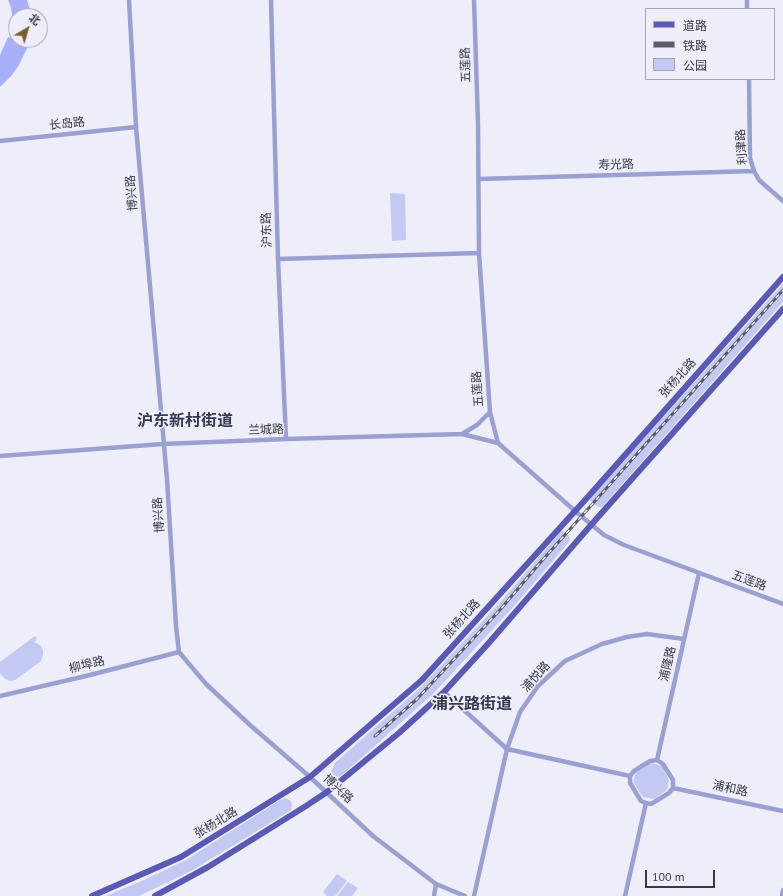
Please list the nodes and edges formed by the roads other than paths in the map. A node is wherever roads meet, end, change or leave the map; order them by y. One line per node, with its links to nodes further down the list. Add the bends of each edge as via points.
1 (129, 0): 5 (street, 博兴路)
2 (271, 0): 11 (street, 沪东路)
3 (474, 0): 8 (street, 五莲路)
4 (749, 80): 7 (street, 利津路, via 750,158)
5 (136, 127): 6 (street, 长岛路); 18 (street, 博兴路)
6 (0, 141)
7 (754, 171): 8 (street, 寿光路); 9 (street, 利津路, via 759,180)
8 (478, 179): 10 (street, 五莲路)
9 (783, 201)
10 (479, 253): 11 (street, 沪东路); 14 (street, 五莲路)
11 (278, 259): 16 (street)
12 (783, 277): 20 (main road, 张杨北路)
13 (783, 309): 21 (main road)
14 (490, 412): 15 (street, 兰城路, via 478,425); 17 (street, 五莲路)
15 (462, 434): 16 (street, 兰城路); 17 (street, 兰城路)
16 (286, 439): 18 (street, 兰城路)
17 (498, 442): 20 (street, 五莲路)
18 (163, 444): 19 (street, 兰城路); 25 (street, 博兴路)
19 (0, 456)
20 (575, 511): 21 (street, 五莲路); 31 (main road, 张杨北路, via 422,680)
21 (591, 525): 22 (street, 五莲路, via 624,545); 26 (main road)
22 (699, 573): 23 (street, 五莲路); 24 (street, 浦隆路)
23 (783, 604)
24 (684, 639): 28 (street, 浦悦路, via 647,634 627,637 602,644 565,661 538,686 520,712); 29 (street, 浦隆路)
25 (179, 652): 27 (street, 柳埠路); 31 (street, 博兴路, via 206,684)
26 (444, 692): 28 (street); 33 (main road)
27 (0, 696)
28 (507, 749): 30 (street); 42 (street, 浦悦路)
29 (657, 760): 30 (street, via 650,761); 32 (street, via 663,764 673,780)
30 (630, 776): 34 (street, via 630,783 641,801)
31 (310, 777): 33 (street, 博兴路); 38 (main road, 张杨北路, via 181,857)
32 (673, 788): 34 (street, via 669,794 651,804); 35 (street, 浦和路)
33 (327, 792): 36 (street, 博兴路, via 373,836); 39 (main road, via 265,833)
34 (646, 803): 43 (street)
35 (783, 811)
36 (436, 884): 40 (street); 41 (street, 博兴路)
37 (783, 890): 44 (street)
38 (92, 896)
39 (155, 896)
40 (434, 896)
41 (465, 896)
42 (474, 896)
43 (624, 896)
44 (782, 896)

